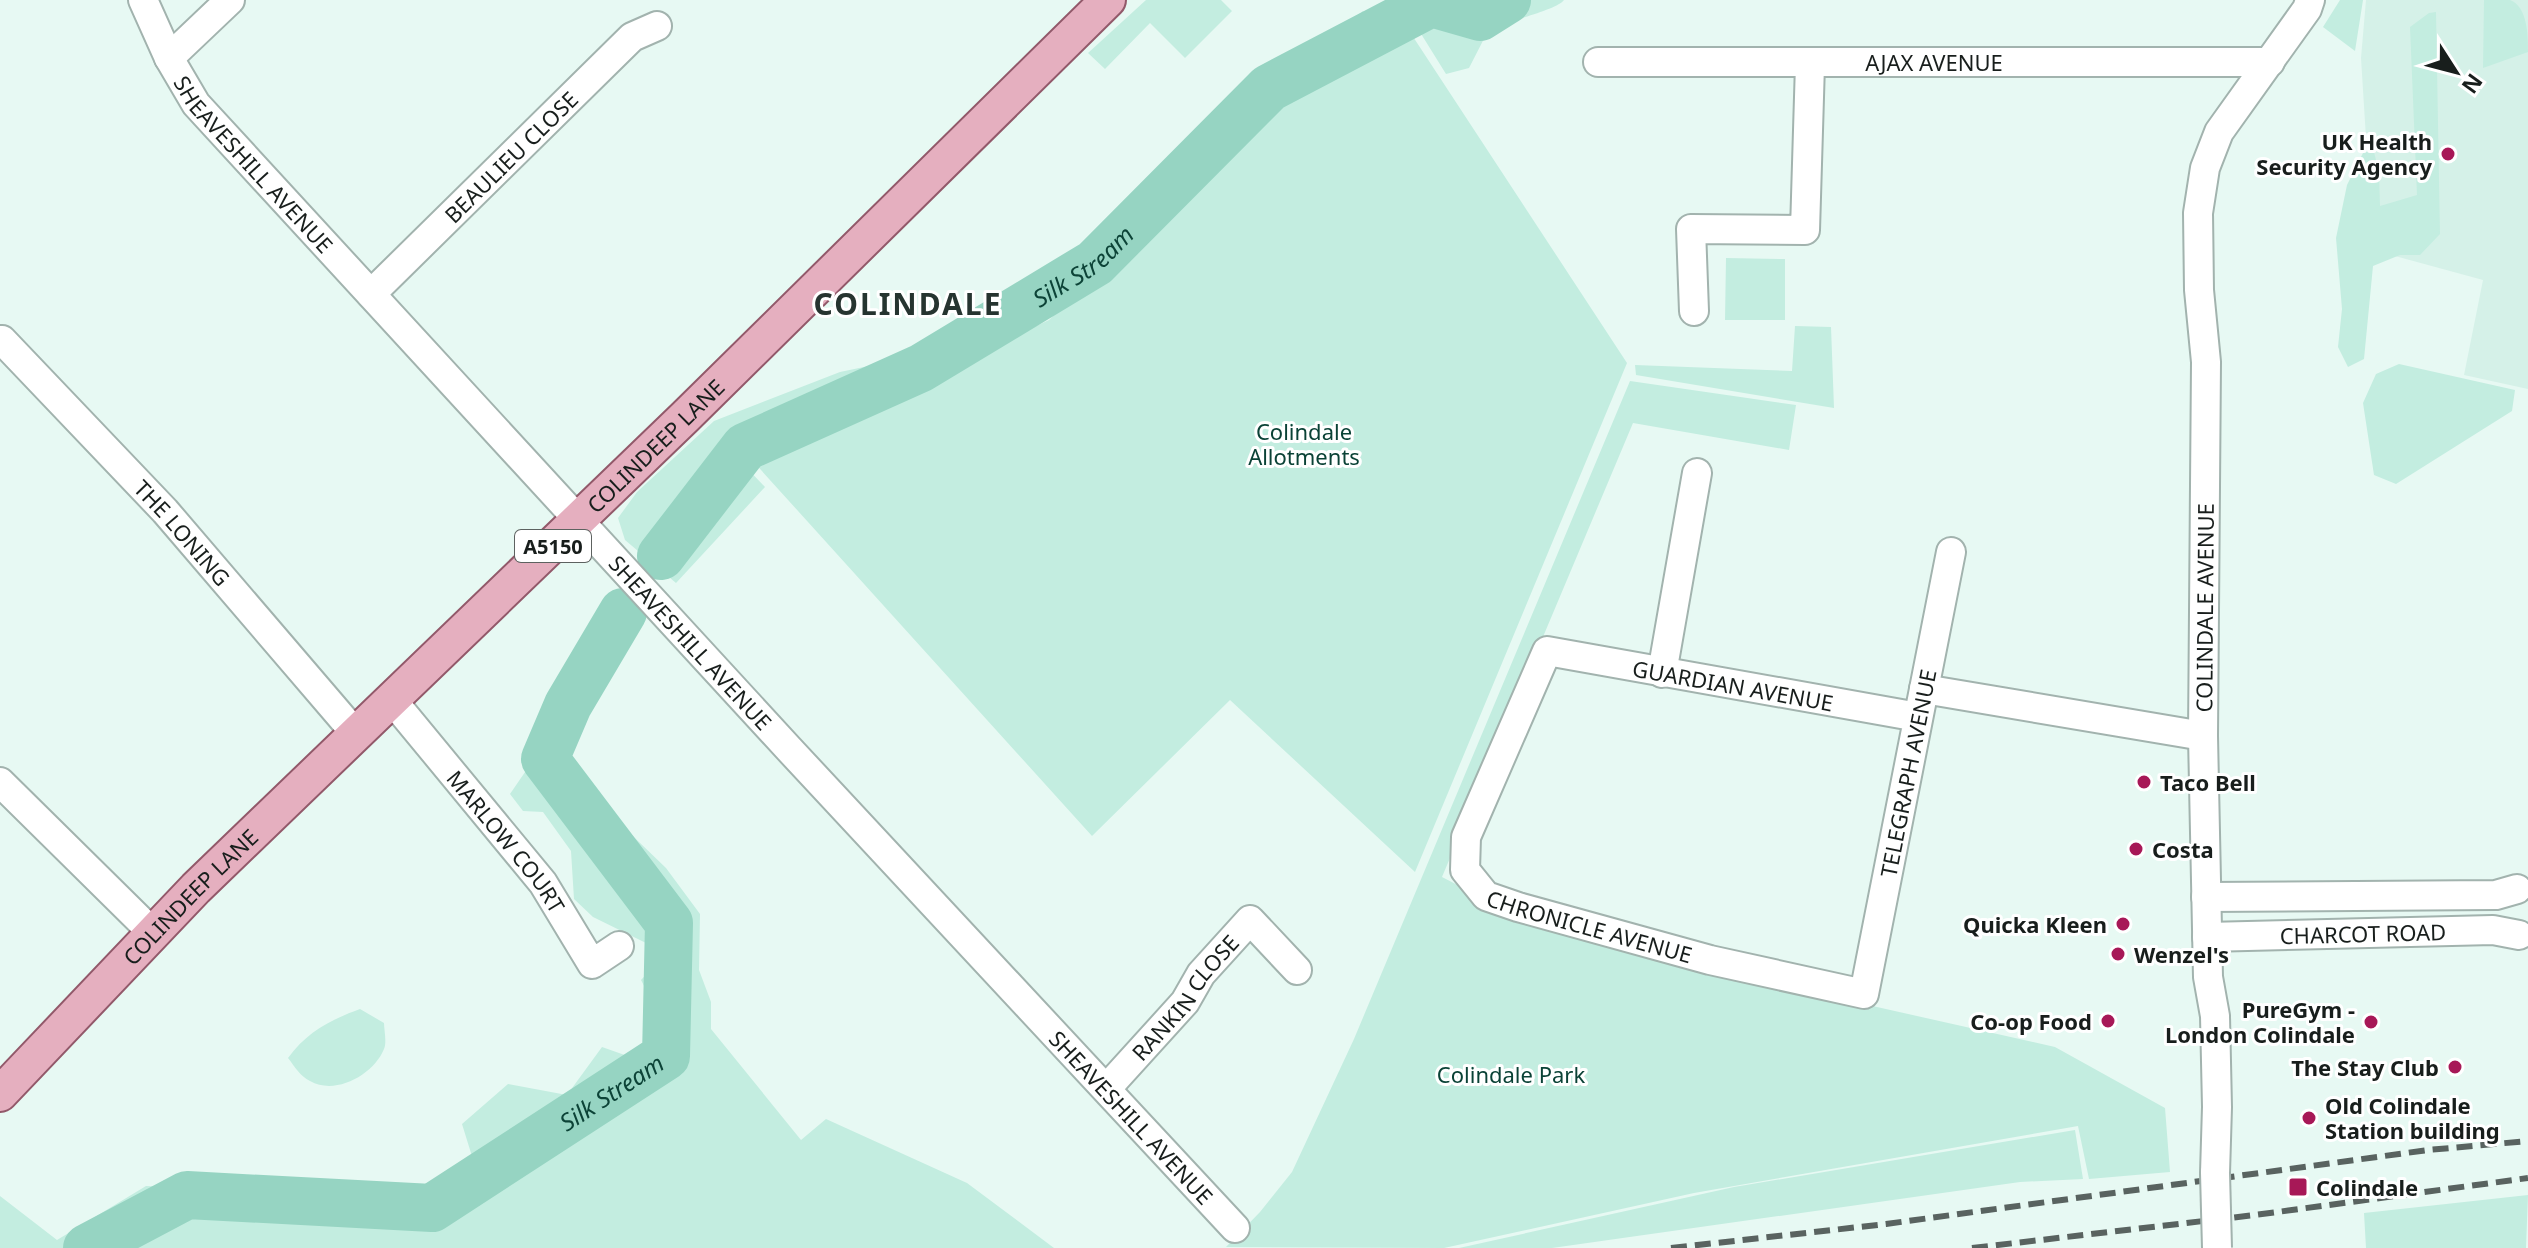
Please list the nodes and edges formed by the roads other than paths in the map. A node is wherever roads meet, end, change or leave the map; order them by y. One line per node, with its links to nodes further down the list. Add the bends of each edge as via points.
1 (143, 0): 6 (street, SHEAVESHILL AVENUE)
2 (230, 0): 6 (street)
3 (2310, 0): 8 (street, COLINDALE AVENUE)
4 (1097, 4): 14 (main road, COLINDEEP LANE / A5150)
5 (657, 26): 10 (street, BEAULIEU CLOSE, via 632,37)
6 (169, 58): 10 (street, SHEAVESHILL AVENUE, via 196,104)
7 (1598, 62): 9 (street, AJAX AVENUE)
8 (2270, 62): 9 (street, AJAX AVENUE); 22 (street, COLINDALE AVENUE, via 2219,132 2205,168 2198,213 2206,362)
9 (1810, 64): 11 (street, via 1805,230 1691,229)
10 (371, 294): 14 (street, SHEAVESHILL AVENUE)
11 (1694, 311)
12 (2, 340): 21 (street, THE LONING, via 165,511)
13 (1697, 473): 17 (street)
14 (580, 519): 19 (main road, COLINDEEP LANE / A5150); 32 (street, SHEAVESHILL AVENUE)
15 (1951, 552): 18 (street, TELEGRAPH AVENUE)
16 (1547, 651): 17 (street, GUARDIAN AVENUE); 31 (street, CHRONICLE AVENUE, via 1466,837 1465,870 1486,896 1710,960)
17 (1662, 673): 20 (street, GUARDIAN AVENUE)
18 (1924, 689): 20 (street, TELEGRAPH AVENUE); 22 (street)
19 (392, 700): 21 (main road, COLINDEEP LANE / A5150); 29 (street, MARLOW COURT, via 543,883 592,964)
20 (1918, 717): 31 (street, TELEGRAPH AVENUE)
21 (356, 734): 26 (main road, COLINDEEP LANE / A5150)
22 (2203, 736): 25 (street, COLINDALE AVENUE)
23 (0, 782): 26 (street)
24 (2523, 884): 25 (street, CHARCOT ROAD, via 2496,895); 28 (street, CHARCOT ROAD, via 2510,913)
25 (2206, 897): 27 (street, COLINDALE AVENUE)
26 (154, 934): 33 (main road, COLINDEEP LANE / A5150)
27 (2207, 937): 28 (street, CHARCOT ROAD, via 2493,930); 35 (street, COLINDALE AVENUE, bridge, via 2215,1016)
28 (2524, 939)
29 (619, 946)
30 (1297, 970): 32 (street, RANKIN CLOSE, via 1250,920)
31 (1864, 994)
32 (1107, 1088): 34 (street, SHEAVESHILL AVENUE)
33 (0, 1094)
34 (1235, 1228)
35 (2217, 1248)

